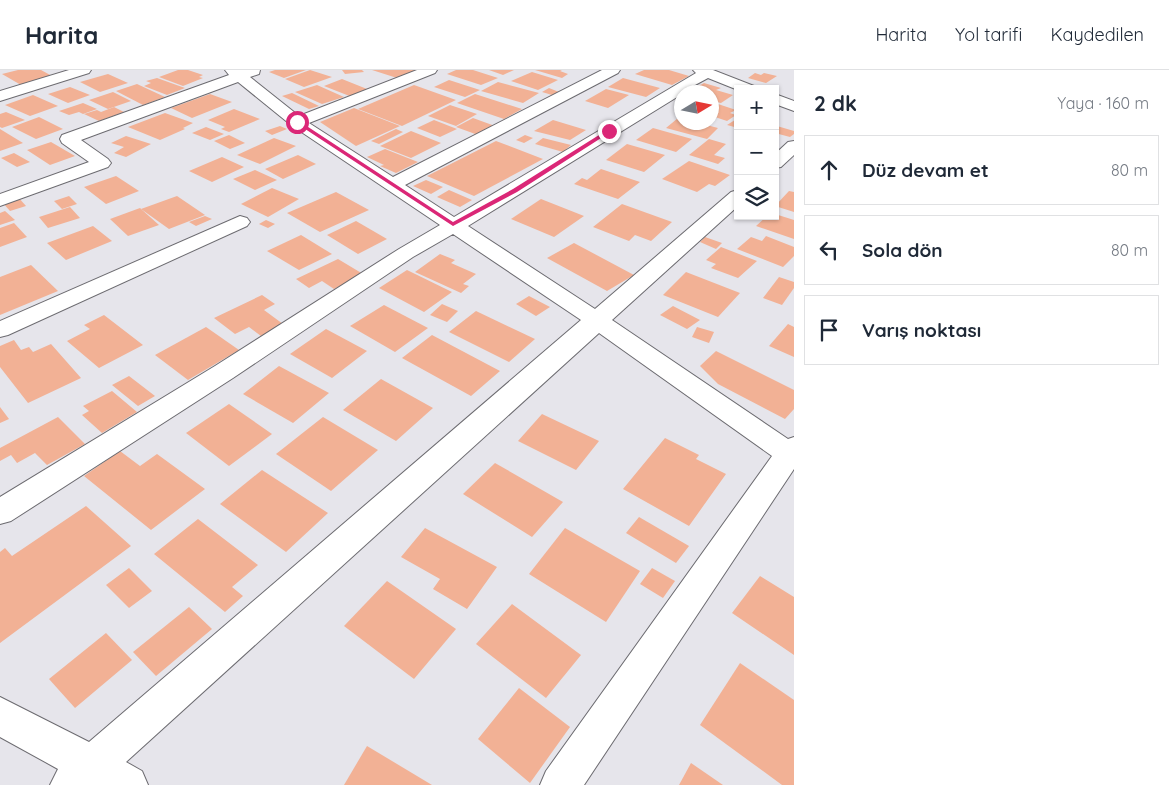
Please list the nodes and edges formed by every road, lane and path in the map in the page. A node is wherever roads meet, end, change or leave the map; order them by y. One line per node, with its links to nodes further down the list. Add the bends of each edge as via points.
1 (84, 70): 7 (street)
2 (430, 70): 10 (street)
3 (613, 70): 13 (street)
4 (703, 71): 6 (street); 17 (street, via 515,190)
5 (242, 72): 10 (street); 14 (street, via 68,139 102,163)
6 (739, 85)
7 (0, 96)
8 (779, 100): 9 (street)
9 (794, 106)
10 (297, 122): 13 (street)
11 (794, 146): 12 (street)
12 (779, 159)
13 (392, 185): 17 (street)
14 (0, 200)
15 (734, 200): 18 (street)
16 (240, 222): 19 (street)
17 (453, 224): 18 (street); 21 (street)
18 (598, 321): 20 (street); 23 (street)
19 (0, 330)
20 (792, 453): 25 (street)
21 (0, 512)
22 (0, 716): 23 (street)
23 (81, 775): 24 (street)
24 (128, 785)
25 (560, 785)

